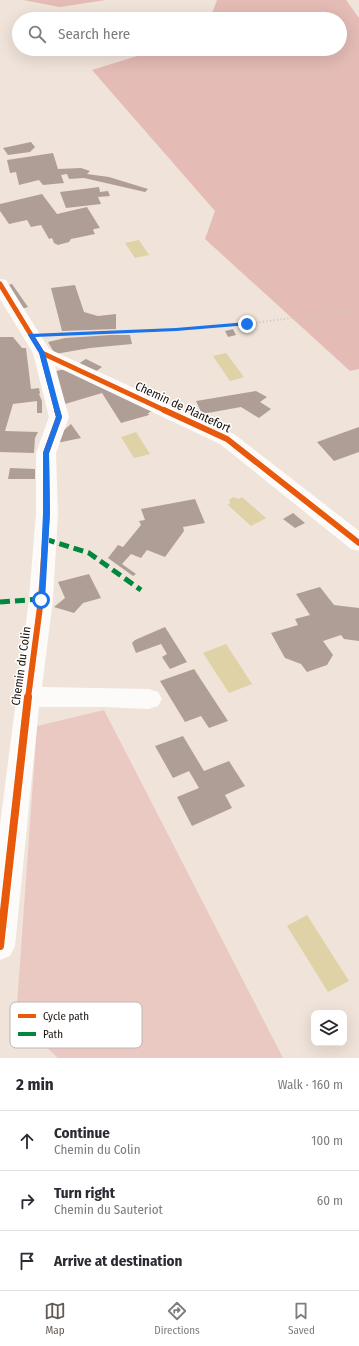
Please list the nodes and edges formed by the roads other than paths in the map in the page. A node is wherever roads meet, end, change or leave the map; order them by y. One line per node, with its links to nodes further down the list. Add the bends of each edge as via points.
1 (0, 284): 2 (street, Chemin du Colin)
2 (37, 344): 3 (street, Chemin de Plantefort, via 227,439); 4 (street, Chemin du Colin, via 59,417 46,453 46,513 41,600)
3 (359, 543)
4 (28, 698): 5 (street); 6 (street, Chemin du Colin)
5 (149, 699)
6 (0, 946)

